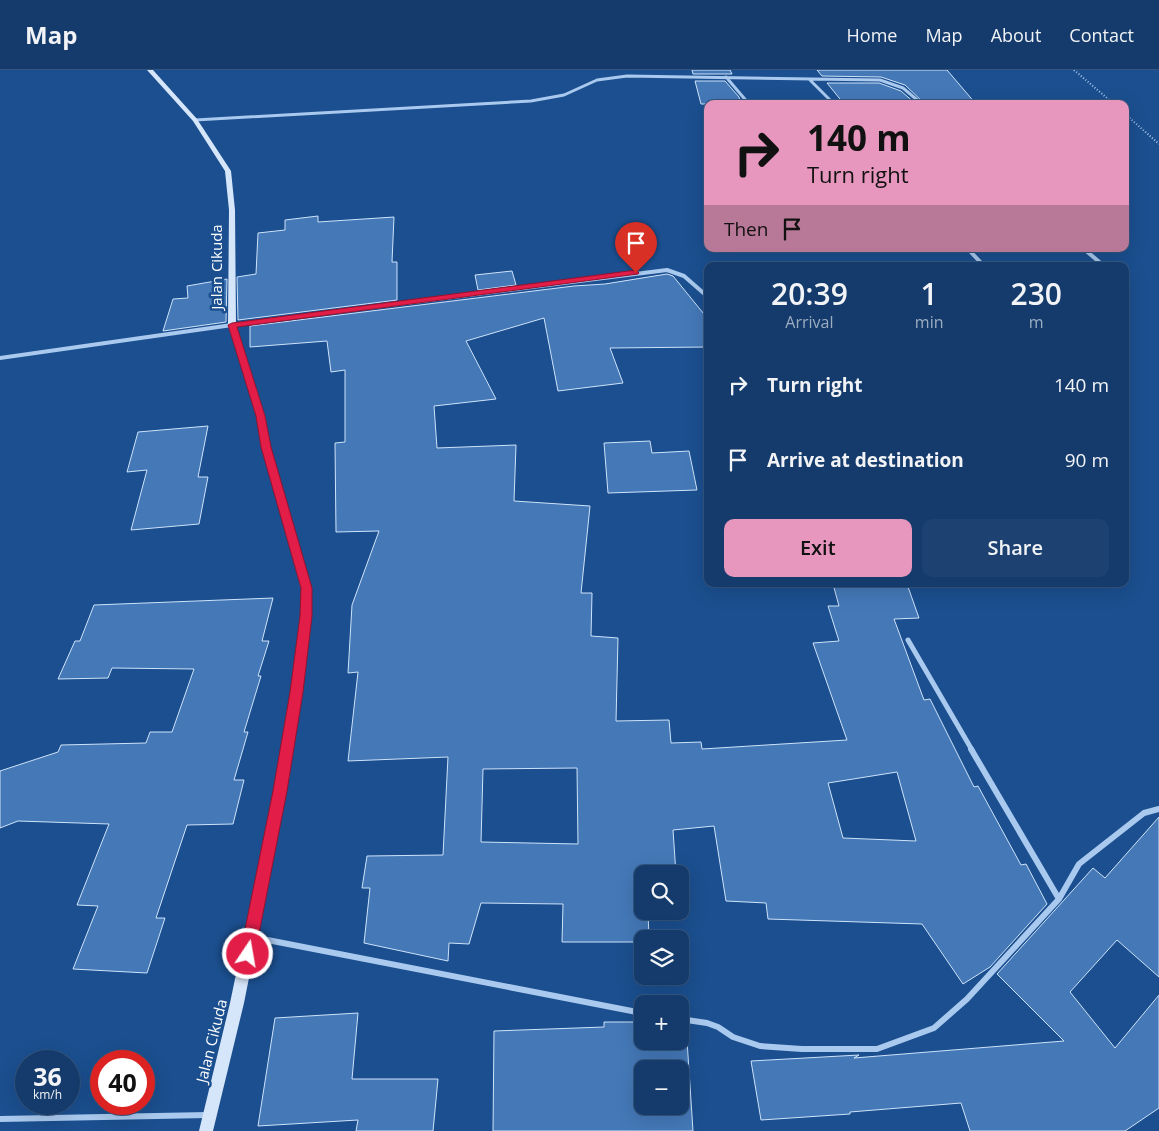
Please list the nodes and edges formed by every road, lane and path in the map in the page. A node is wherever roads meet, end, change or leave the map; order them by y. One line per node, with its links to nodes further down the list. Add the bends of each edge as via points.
1 (150, 70): 10 (street, Jalan Cikuda)
2 (1074, 70): 8 (path)
3 (726, 77): 4 (street); 5 (street); 10 (street, via 613,76 564,95 531,101)
4 (810, 79): 6 (street); 7 (street, via 894,82)
5 (746, 100)
6 (830, 100)
7 (918, 100)
8 (1109, 100)
9 (1129, 118): 11 (path)
10 (195, 120): 17 (street, Jalan Cikuda, via 228,171 232,210)
11 (1159, 144)
12 (971, 252): 14 (street)
13 (1088, 252): 15 (street)
14 (980, 262)
15 (1099, 262)
16 (704, 293): 17 (street, via 688,277 667,270)
17 (232, 325): 18 (street); 22 (street, Jalan Cikuda, via 261,416 266,447 306,588 306,616 296,692)
18 (0, 358)
19 (908, 640): 21 (street)
20 (1159, 809): 21 (street, via 1144,813 1079,864)
21 (1059, 899): 24 (street, via 967,999 934,1028 877,1049 760,1046 707,1023)
22 (251, 937): 23 (street); 25 (street, Jalan Cikuda)
23 (634, 1011)
24 (689, 1020)
25 (209, 1115): 26 (street); 27 (street, Jalan Cikuda)
26 (0, 1119)
27 (206, 1131)

